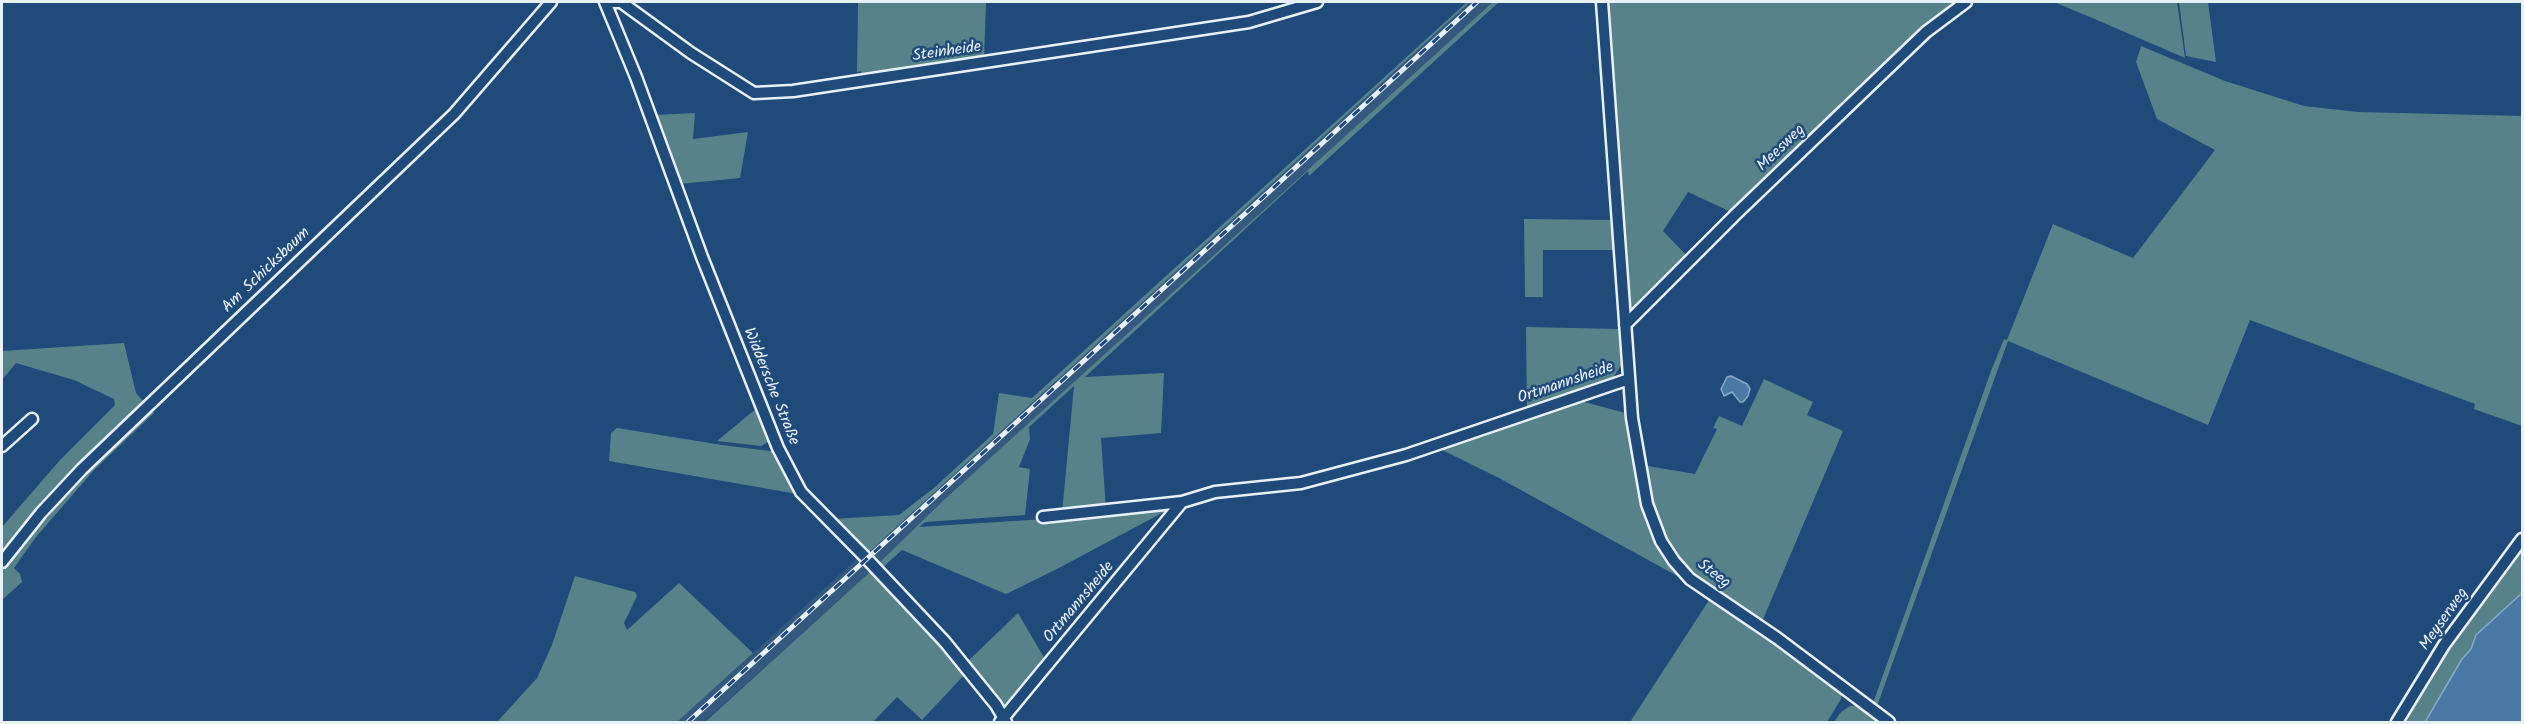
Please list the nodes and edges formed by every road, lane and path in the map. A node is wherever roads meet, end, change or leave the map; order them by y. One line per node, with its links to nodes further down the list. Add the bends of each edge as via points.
1 (551, 2): 13 (street, Am Schicksbaum, via 454,114 82,469)
2 (605, 2): 3 (street, Steinheide, via 621,2 754,93 793,91 1249,21); 14 (street, Widdersche Straße, via 706,268 778,448 801,492 945,642 996,705)
3 (1317, 2)
4 (1602, 2): 6 (street, Ortmannsheide)
5 (1966, 2): 6 (street, Meesweg, via 1926,32)
6 (1625, 325): 7 (street, Ortmannsheide)
7 (1629, 379): 10 (street, Ortmannsheide, via 1406,455 1301,483 1215,492); 15 (street, Steeg, via 1647,504 1661,541 1674,561 1690,579 1777,638)
8 (32, 419): 9 (street)
9 (2, 446)
10 (1182, 502): 11 (street, Ortmannsheide); 14 (street, Ortmannsheide)
11 (1043, 517)
12 (2523, 539): 16 (street, Meyserweg, via 2444,645)
13 (2, 562)
14 (1003, 721)
15 (1889, 723)
16 (2397, 723)

